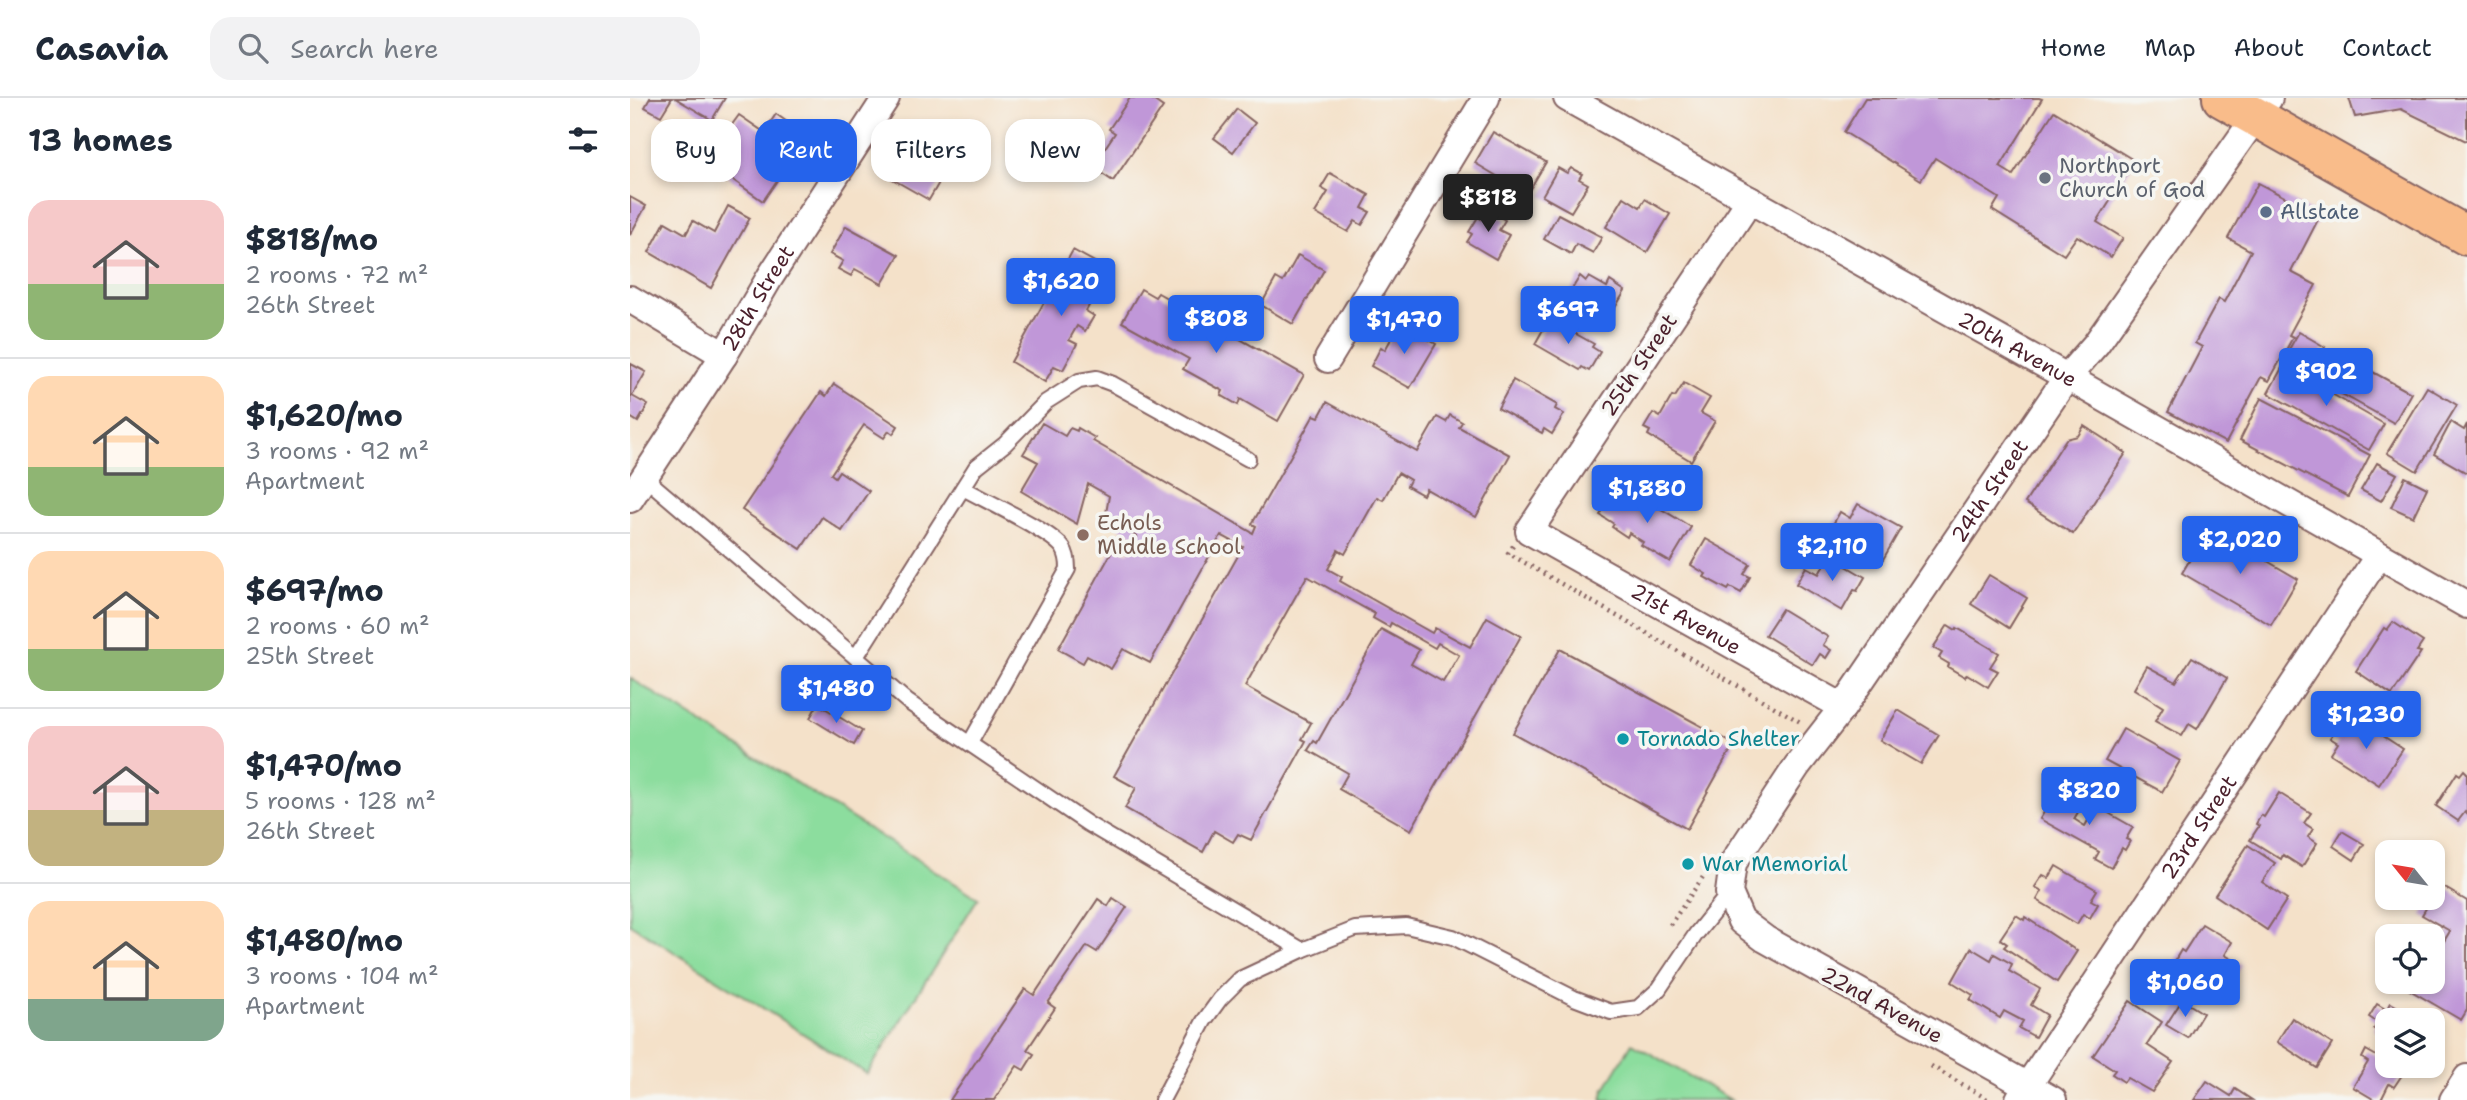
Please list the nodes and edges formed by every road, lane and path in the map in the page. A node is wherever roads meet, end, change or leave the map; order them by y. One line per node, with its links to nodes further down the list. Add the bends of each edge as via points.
1 (1486, 98): 10 (street)
2 (1567, 98): 6 (street, 20th Avenue)
3 (2222, 98): 5 (highway)
4 (881, 100): 9 (street, 28th Street)
5 (2263, 107): 7 (highway); 11 (street, 24th Street, via 2104,333)
6 (1750, 200): 11 (street, 20th Avenue); 16 (street, 25th Street)
7 (2467, 236)
8 (630, 299): 9 (street)
9 (724, 355): 13 (street, 28th Street)
10 (1328, 359)
11 (2067, 377): 17 (street, 20th Avenue); 20 (street, 24th Street)
12 (1248, 459): 14 (lane, via 1097,378 1079,380 1046,402 976,467)
13 (644, 477): 15 (street, 28th Street); 19 (lane)
14 (962, 488): 19 (lane); 22 (lane, via 1048,535 1068,559 1068,569)
15 (630, 499)
16 (1522, 537): 20 (street, 21st Avenue); 21 (path, via 1508,553)
17 (2379, 555): 18 (street, 20th Avenue); 29 (street, 23rd Street)
18 (2466, 603)
19 (856, 657): 22 (lane, via 908,702)
20 (1843, 707): 24 (street, 24th Street, via 1797,766 1733,863)
21 (1808, 726)
22 (970, 743): 26 (lane, via 1088,824)
23 (1709, 868): 25 (path)
24 (1729, 893): 26 (lane, via 1659,989 1638,1008 1611,1012 1453,937 1406,926 1356,929); 29 (street, 22nd Avenue, via 1741,921 1765,939)
25 (1670, 925)
26 (1302, 950): 30 (lane, via 1240,979 1220,999)
27 (1931, 1066): 31 (path)
28 (2467, 1079): 33 (street)
29 (2023, 1093): 32 (street, 22nd Avenue)
30 (1162, 1100)
31 (1989, 1100)
32 (2053, 1100)
33 (2453, 1100)

